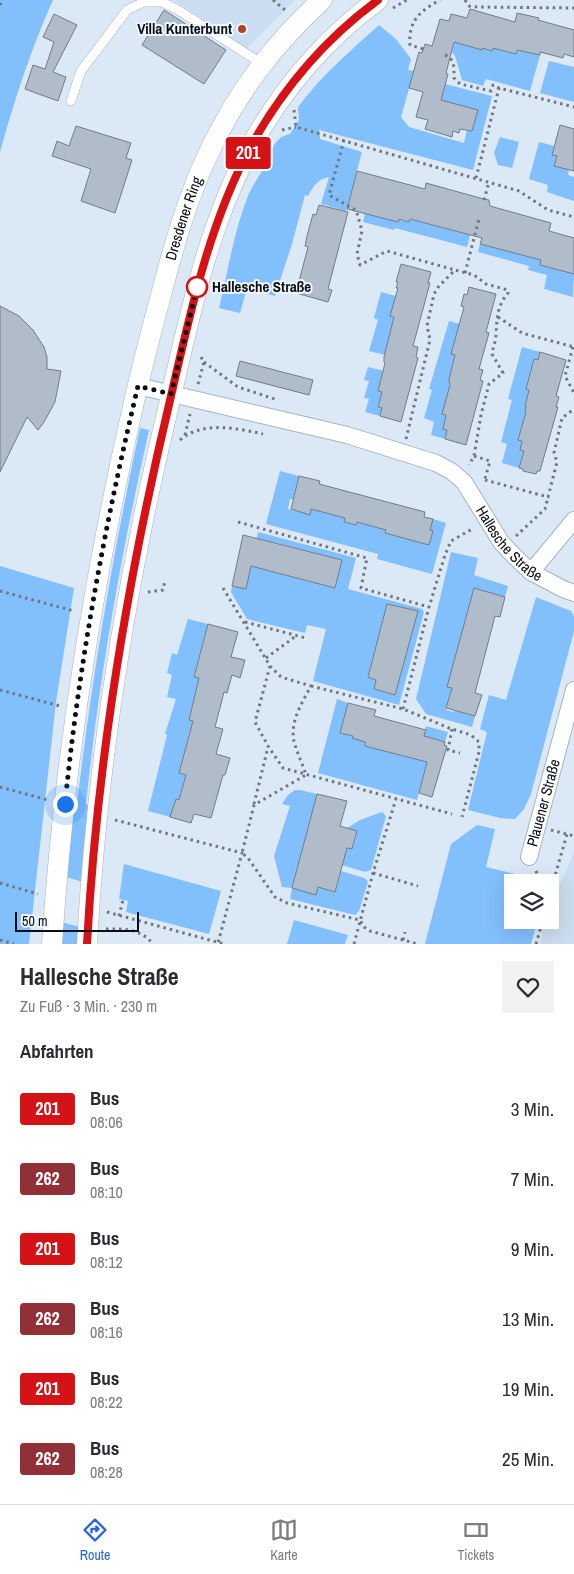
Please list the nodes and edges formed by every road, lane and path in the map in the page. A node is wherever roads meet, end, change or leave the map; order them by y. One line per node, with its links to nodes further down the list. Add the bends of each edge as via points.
1 (2, 0): 7 (path)
2 (273, 0): 10 (path)
3 (322, 0): 13 (street, Dresdener Ring, via 284,36)
4 (407, 0): 8 (path)
5 (440, 0): 11 (path, via 413,21 410,45)
6 (465, 0): 9 (path, via 469,6 476,7)
7 (0, 5)
8 (385, 5): 33 (street, via 337,34 296,77 251,146 213,233)
9 (574, 8)
10 (285, 10)
11 (423, 49)
12 (444, 54): 14 (path, via 454,64 454,78 460,84 491,91 493,85)
13 (262, 63): 15 (lane, via 178,10 162,2 144,2 127,10 95,52 82,71); 31 (street, Dresdener Ring, via 218,133 189,201 173,247)
14 (499, 88): 16 (path); 21 (path)
15 (72, 101)
16 (574, 107)
17 (289, 111): 19 (path, via 293,105)
18 (281, 124): 19 (path, via 277,130)
19 (296, 127): 20 (path)
20 (344, 140): 21 (path); 26 (path, via 329,195 357,212 362,231 358,254 360,266 386,251)
21 (476, 178): 22 (path)
22 (489, 182): 23 (path); 24 (path, via 519,191 548,210)
23 (484, 200)
24 (574, 217)
25 (479, 219): 27 (path)
26 (455, 270): 27 (path); 37 (path, via 434,294 427,326 430,339)
27 (465, 273): 28 (path, via 486,284 508,290 497,311)
28 (498, 317): 29 (path, via 522,333); 38 (path, via 492,354 503,373 489,384)
29 (573, 347): 32 (path, via 565,376)
30 (199, 350): 34 (path, via 204,362)
31 (138, 386): 33 (street); 86 (street, Dresdener Ring, via 85,649)
32 (574, 393)
33 (171, 394): 34 (street, Hallesche Straße); 88 (street, via 121,636 104,751)
34 (194, 399): 36 (path, via 185,435 199,430 225,428); 47 (street, Hallesche Straße, via 347,435 436,463 464,482 501,542)
35 (574, 409): 42 (path, via 562,418 554,453 557,462)
36 (267, 434)
37 (406, 440)
38 (474, 456): 39 (path); 40 (path, via 490,462)
39 (467, 468)
40 (485, 480): 41 (path); 42 (path)
41 (482, 487)
42 (548, 498): 46 (path, via 545,509)
43 (574, 520): 47 (street)
44 (473, 521): 53 (path, via 476,527 451,541)
45 (238, 522): 53 (path, via 367,558 361,588)
46 (513, 538)
47 (531, 572): 52 (street, Hallesche Straße)
48 (165, 580): 51 (path, via 162,590)
49 (223, 588): 55 (path)
50 (0, 591): 54 (path)
51 (144, 592)
52 (574, 593)
53 (429, 607): 64 (path)
54 (74, 611)
55 (244, 622): 56 (path); 58 (path)
56 (296, 635): 57 (path); 58 (path)
57 (306, 638)
58 (266, 658): 59 (path)
59 (270, 666): 60 (path, via 281,677); 66 (path, via 255,722)
60 (311, 686): 64 (path); 68 (path, via 293,732)
61 (0, 690): 63 (path)
62 (574, 690): 76 (street, Plauener Straße)
63 (60, 706)
64 (403, 709): 65 (path)
65 (452, 729): 67 (path, via 448,750); 74 (path, via 471,735 479,742)
66 (268, 746): 68 (path, via 283,768); 72 (path)
67 (460, 752)
68 (306, 775): 70 (path); 72 (path)
69 (0, 787): 71 (path)
70 (396, 799): 73 (path); 81 (path)
71 (48, 800)
72 (254, 805): 79 (path)
73 (452, 814)
74 (462, 817)
75 (115, 820): 79 (path)
76 (538, 826): 77 (path); 80 (street, Plauener Straße)
77 (567, 834): 78 (path); 83 (path)
78 (574, 836)
79 (242, 853): 90 (path, via 276,897 287,903); 96 (path)
80 (530, 857): 82 (path)
81 (373, 873): 85 (path); 90 (path)
82 (538, 874)
83 (555, 874)
84 (0, 883): 86 (path)
85 (418, 886)
86 (55, 898): 98 (street, Dresdener Ring)
87 (123, 900): 89 (path)
88 (89, 906): 89 (path); 93 (street)
89 (119, 916): 96 (path)
90 (360, 920): 95 (path, via 370,931); 101 (path)
91 (540, 929): 103 (path)
92 (405, 932): 95 (path)
93 (92, 936): 99 (path, via 130,929 147,937)
94 (0, 940): 97 (path)
95 (403, 940): 102 (path)
96 (218, 943): 100 (path)
97 (14, 944)
98 (52, 944)
99 (153, 944)
100 (224, 944)
101 (354, 944)
102 (418, 944)
103 (536, 944)

